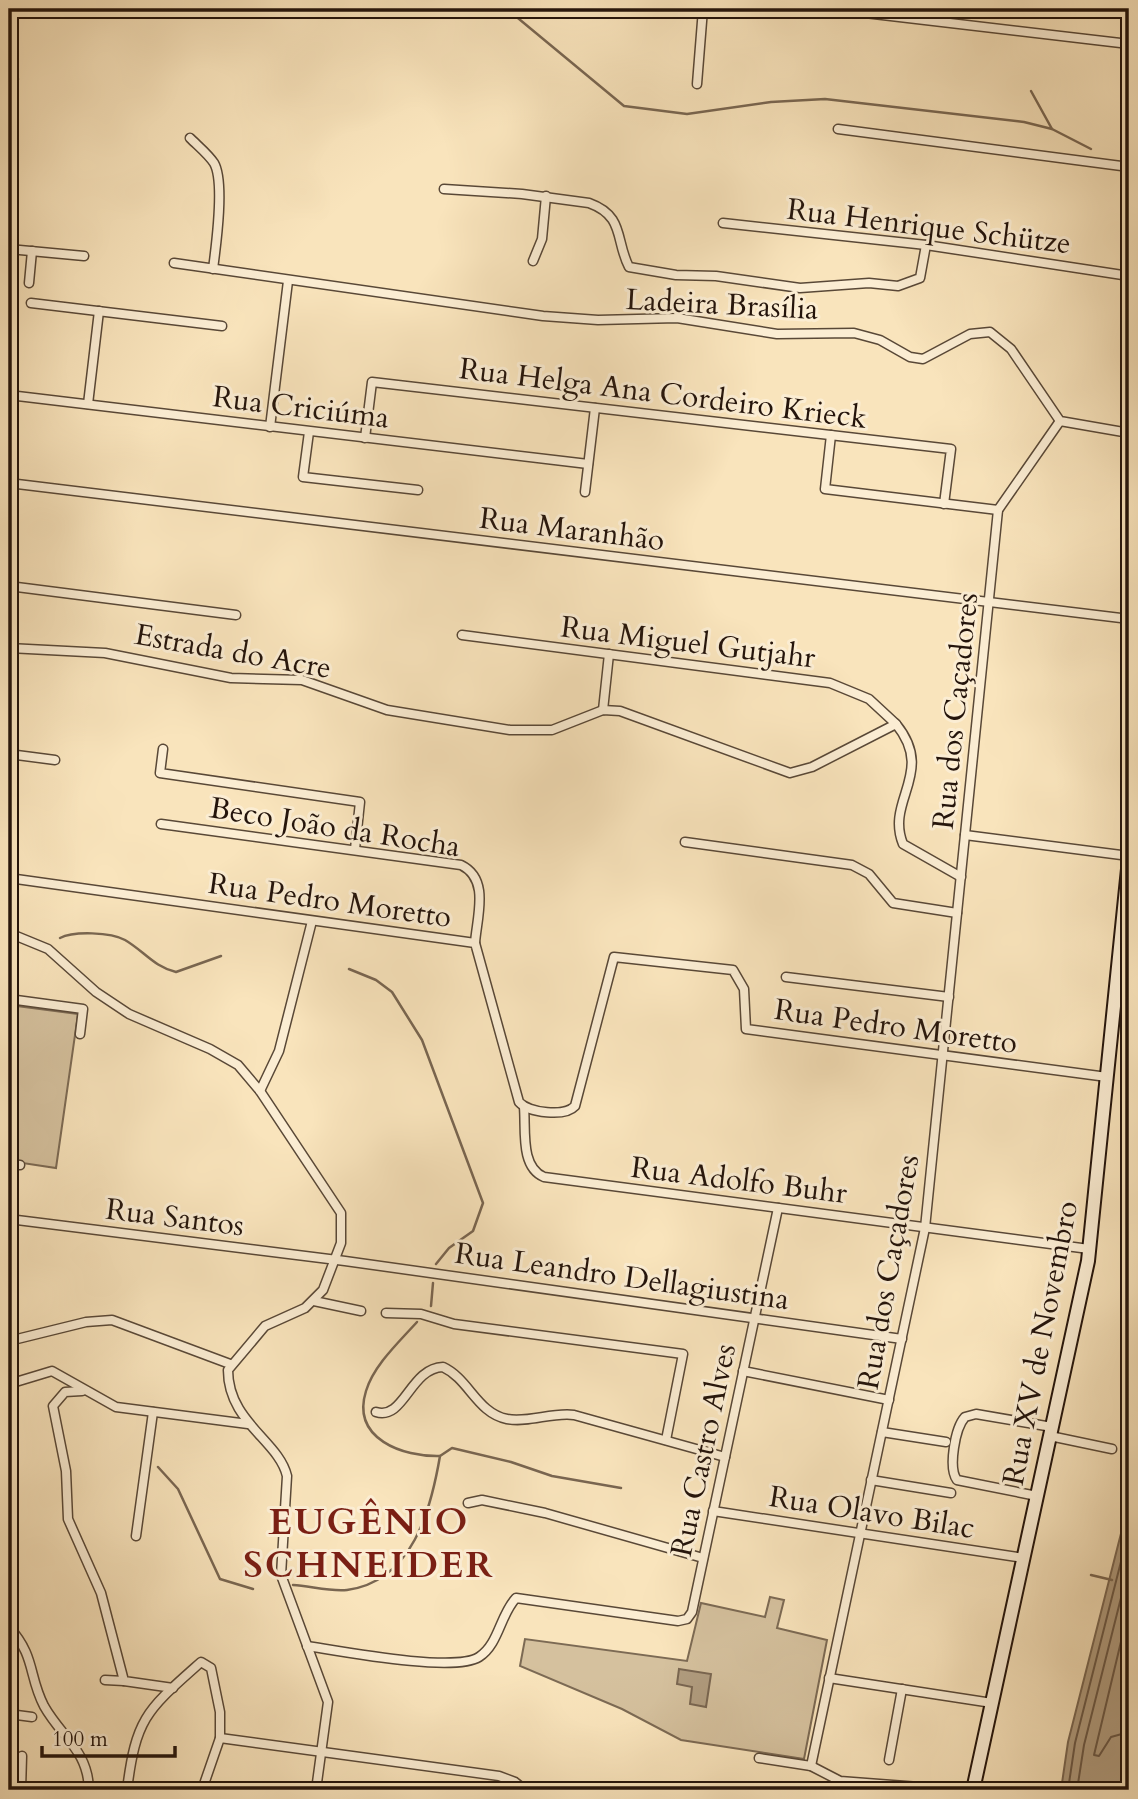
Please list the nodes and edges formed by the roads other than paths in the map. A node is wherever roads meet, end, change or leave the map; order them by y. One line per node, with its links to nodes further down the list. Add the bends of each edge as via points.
1 (703, 9): 4 (street)
2 (831, 9): 3 (street)
3 (1129, 44)
4 (697, 84)
5 (838, 129): 7 (street)
6 (190, 138): 17 (street, via 217,170)
7 (1129, 167)
8 (444, 189): 9 (street)
9 (546, 196): 11 (street, via 599,206 617,227 629,267 655,273 789,287 898,286 920,278); 15 (street, via 542,239)
10 (723, 223): 11 (street, Rua Henrique Schütze)
11 (926, 245): 18 (street, Rua Henrique Schütze)
12 (9, 248): 13 (street)
13 (32, 251): 14 (street); 20 (street)
14 (84, 256)
15 (533, 261)
16 (174, 263): 17 (street, Ladeira Brasília)
17 (214, 269): 19 (street, Ladeira Brasília)
18 (1129, 276)
19 (288, 281): 27 (street, Ladeira Brasília, via 567,318 677,318 777,334 855,333 923,359 970,334 990,332 1011,349); 28 (street)
20 (29, 283)
21 (31, 303): 22 (street)
22 (99, 311): 23 (street); 25 (street)
23 (222, 326)
24 (9, 396): 25 (street, Rua Criciúma)
25 (89, 404): 28 (street, Rua Criciúma)
26 (596, 408): 31 (street, Rua Helga Ana Cordeiro Krieck); 32 (street, Rua Helga Ana Cordeiro Krieck, via 372,382); 33 (street)
27 (1060, 421): 30 (street); 38 (street, Rua dos Caçadores)
28 (270, 427): 29 (street, Rua Criciúma)
29 (309, 432): 32 (street, Rua Criciúma); 35 (street, via 303,477)
30 (1129, 433)
31 (831, 435): 37 (street, via 825,489); 37 (street, Rua Helga Ana Cordeiro Krieck, via 951,449)
32 (365, 438): 33 (street, Rua Criciúma)
33 (588, 464): 36 (street)
34 (9, 483): 40 (street, Rua Maranhão)
35 (418, 490)
36 (585, 492)
37 (944, 504): 38 (street)
38 (998, 510): 40 (street, Rua dos Caçadores)
39 (9, 586): 41 (street)
40 (989, 602): 42 (street, Rua Maranhão); 52 (street, Rua dos Caçadores)
41 (236, 615)
42 (1129, 619)
43 (462, 635): 45 (street, Rua Miguel Gutjahr)
44 (9, 648): 46 (street, Estrada do Acre, via 105,653 231,678 302,680 387,710 510,730 552,730)
45 (609, 654): 46 (street); 47 (street, Rua Miguel Gutjahr, via 837,685 869,699)
46 (603, 710): 47 (street, via 629,714 790,773 812,767)
47 (896, 724): 56 (street, via 912,752 901,816 903,844)
48 (163, 749): 54 (street, via 160,773 360,802)
49 (9, 754): 50 (street)
50 (55, 760)
51 (161, 824): 54 (street, Beco João da Rocha)
52 (965, 835): 55 (street); 56 (street, Rua dos Caçadores)
53 (685, 842): 58 (street, via 852,865 869,874 893,903)
54 (355, 849): 61 (street, Beco João da Rocha, via 469,869 480,886)
55 (1129, 857): 67 (main road, Rua XV de Novembro)
56 (961, 877): 58 (street, Rua dos Caçadores)
57 (9, 878): 59 (street, Rua Pedro Moretto)
58 (957, 913): 63 (street, Rua dos Caçadores)
59 (312, 921): 61 (street, Rua Pedro Moretto); 68 (street, via 279,1051)
60 (9, 933): 68 (street, via 48,949 129,1014 238,1065)
61 (475, 943): 69 (street, Rua Pedro Moretto)
62 (786, 977): 63 (street)
63 (949, 997): 66 (street, Rua dos Caçadores)
64 (9, 999): 65 (street, via 83,1009)
65 (80, 1034)
66 (943, 1055): 67 (street, Rua Pedro Moretto); 69 (street, Rua Pedro Moretto, via 746,1029 744,989 733,970 614,957 575,1106 563,1112); 74 (street, Rua dos Caçadores)
67 (1107, 1077): 75 (main road, Rua XV de Novembro)
68 (260, 1091): 76 (street, via 341,1213)
69 (524, 1107): 72 (street, Rua Adolfo Buhr, via 528,1163 536,1174)
70 (9, 1164): 71 (street)
71 (20, 1166)
72 (778, 1208): 74 (street, Rua Adolfo Buhr); 80 (street, Rua Castro Alves)
73 (9, 1219): 76 (street, Rua Santos)
74 (925, 1228): 75 (street, Rua Adolfo Buhr); 81 (street, Rua dos Caçadores)
75 (1089, 1249): 92 (main road, Rua XV de Novembro)
76 (337, 1259): 77 (street); 80 (street, Rua Leandro Dellagiustina)
77 (314, 1301): 78 (street); 83 (street, via 265,1326)
78 (361, 1311)
79 (386, 1313): 93 (street, via 421,1314 454,1324 683,1354)
80 (755, 1318): 81 (street, Rua Leandro Dellagiustina); 84 (street, Rua Castro Alves)
81 (902, 1339): 87 (street, Rua dos Caçadores)
82 (9, 1341): 83 (street, via 86,1322 112,1321)
83 (230, 1364): 90 (street, via 230,1387)
84 (743, 1371): 87 (street); 96 (street, Rua Castro Alves)
85 (9, 1384): 86 (street, via 52,1371)
86 (82, 1391): 88 (street, via 116,1407); 110 (street, via 59,1396 53,1406 66,1471 68,1519 101,1593)
87 (889, 1400): 91 (street, Rua dos Caçadores)
88 (152, 1412): 90 (street); 103 (street)
89 (376, 1412): 93 (street, via 391,1412 420,1376 443,1367 481,1404 506,1419 563,1414)
90 (248, 1424): 107 (street, via 285,1470 281,1575)
91 (882, 1432): 94 (street); 97 (street, Rua dos Caçadores)
92 (1051, 1432): 95 (street); 99 (main road, Rua XV de Novembro); 99 (street, via 976,1414 965,1417 959,1427 953,1473 957,1480)
93 (666, 1440): 96 (street)
94 (946, 1442)
95 (1112, 1449)
96 (725, 1457): 101 (street, Rua Castro Alves)
97 (872, 1480): 98 (street); 102 (street, Rua dos Caçadores)
98 (951, 1493)
99 (1037, 1496): 105 (main road, Rua XV de Novembro)
100 (468, 1503): 104 (street, via 482,1500 545,1513)
101 (713, 1511): 102 (street, Rua Olavo Bilac); 104 (street, Rua Castro Alves)
102 (860, 1533): 105 (street, Rua Olavo Bilac); 108 (street, Rua dos Caçadores)
103 (136, 1536)
104 (703, 1558): 107 (street, Rua Castro Alves, via 687,1619 516,1598 487,1649 470,1661 431,1662)
105 (1024, 1558): 113 (main road, Rua XV de Novembro)
106 (9, 1627): 124 (street, via 29,1655 45,1707 85,1762)
107 (307, 1646): 117 (street, via 328,1702)
108 (829, 1678): 112 (street); 121 (street, Rua dos Caçadores)
109 (105, 1680): 110 (street)
110 (124, 1681): 111 (street)
111 (173, 1688): 116 (street, via 201,1662 207,1663 220,1712); 125 (street, via 137,1732)
112 (902, 1689): 113 (street); 120 (street)
113 (992, 1703): 131 (main road, Rua XV de Novembro)
114 (9, 1714): 115 (street)
115 (32, 1717)
116 (220, 1738): 117 (street); 126 (street)
117 (322, 1752): 127 (street); 128 (street, via 499,1776)
118 (22, 1756): 123 (street)
119 (759, 1758): 121 (street)
120 (890, 1760)
121 (811, 1766): 122 (street)
122 (840, 1781): 129 (street); 130 (street)
123 (20, 1790)
124 (89, 1790)
125 (127, 1790)
126 (202, 1790)
127 (316, 1790)
128 (525, 1790)
129 (844, 1790)
130 (959, 1790)
131 (973, 1790)

